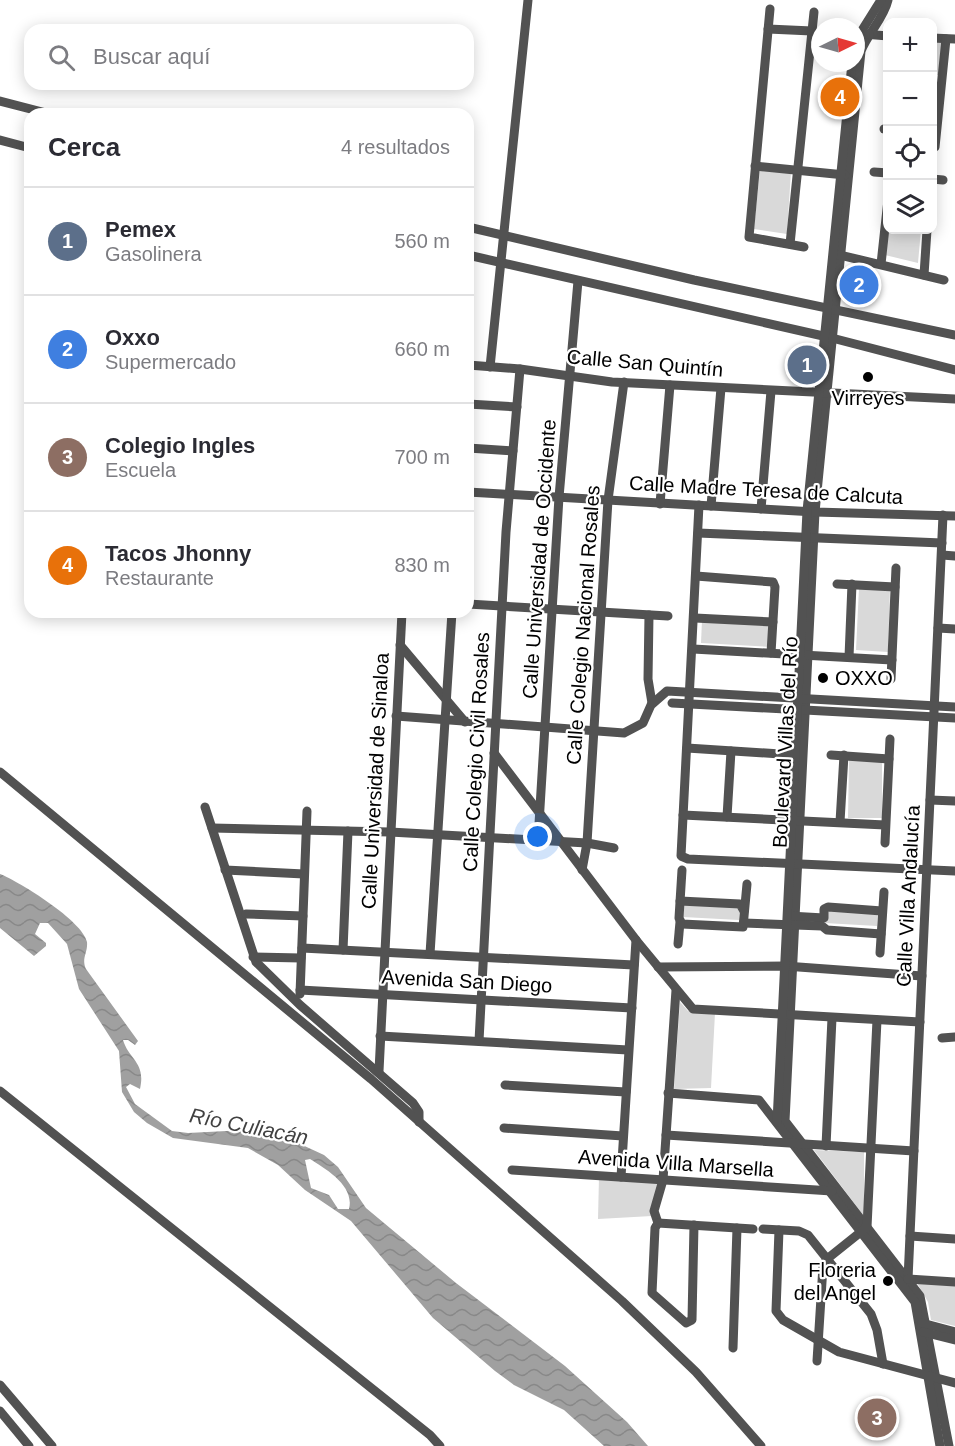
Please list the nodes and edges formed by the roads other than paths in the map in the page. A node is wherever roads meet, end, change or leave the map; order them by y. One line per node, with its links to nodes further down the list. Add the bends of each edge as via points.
1 (528, 0): 32 (street)
2 (881, 0): 8 (street, Boulevard Villas del Río)
3 (888, 0): 10 (street, Boulevard Villas del Río, via 882,15)
4 (770, 9): 7 (street)
5 (814, 12): 6 (street)
6 (813, 18)
7 (768, 29): 9 (street); 22 (street)
8 (865, 29)
9 (811, 31)
10 (865, 32)
11 (865, 36): 12 (street)
12 (883, 36)
13 (951, 39): 19 (street)
14 (811, 40): 23 (street)
15 (851, 72): 26 (street, Boulevard Villas del Río)
16 (858, 72): 26 (street, Boulevard Villas del Río)
17 (0, 101): 18 (street)
18 (27, 108)
19 (936, 126)
20 (0, 140): 21 (street)
21 (24, 146)
22 (755, 166): 23 (street); 33 (street, via 749,237)
23 (797, 170): 26 (street); 33 (street)
24 (874, 172): 25 (street)
25 (883, 173)
26 (844, 175): 35 (street, Boulevard Villas del Río)
27 (937, 179): 28 (street)
28 (943, 180)
29 (474, 228): 32 (street)
30 (884, 234): 38 (street)
31 (927, 234): 39 (street)
32 (505, 236): 37 (street); 42 (street)
33 (790, 244): 34 (street)
34 (804, 247)
35 (838, 251): 38 (street); 42 (street, Boulevard Villas del Río)
36 (474, 256): 37 (street)
37 (501, 262): 40 (street); 46 (street)
38 (881, 262): 39 (street)
39 (924, 274): 41 (street)
40 (578, 281): 44 (street); 49 (street, Calle Universidad de Occidente)
41 (950, 281)
42 (831, 309): 43 (street); 44 (street, Boulevard Villas del Río)
43 (955, 335)
44 (828, 338): 48 (street); 54 (street, Boulevard Villas del Río)
45 (474, 366): 46 (street, Calle San Quintín)
46 (490, 367): 47 (street, Calle San Quintín)
47 (520, 369): 49 (street, Calle San Quintín); 57 (street, Calle Colegio Civil Rosales)
48 (955, 369)
49 (571, 376): 50 (street, Calle San Quintín); 62 (street, Calle Universidad de Occidente)
50 (624, 382): 51 (street, Calle San Quintín); 63 (street, Calle Colegio Nacional Rosales)
51 (670, 385): 52 (street, Calle San Quintín); 64 (street)
52 (721, 388): 53 (street, Calle San Quintín); 66 (street)
53 (771, 391): 54 (street, Calle San Quintín); 67 (street)
54 (823, 393): 55 (street, Calle San Quintín); 68 (street, Boulevard Villas del Río)
55 (955, 399)
56 (474, 404): 57 (street)
57 (517, 407): 59 (street, Calle Colegio Civil Rosales)
58 (474, 448): 59 (street)
59 (513, 451): 61 (street, Calle Colegio Civil Rosales)
60 (474, 492): 61 (street, Calle Madre Teresa de Calcuta)
61 (509, 495): 62 (street, Calle Madre Teresa de Calcuta); 82 (street, Calle Colegio Civil Rosales)
62 (559, 497): 63 (street, Calle Madre Teresa de Calcuta); 83 (street, Calle Universidad de Occidente)
63 (608, 500): 64 (street, Calle Madre Teresa de Calcuta); 84 (street, Calle Colegio Nacional Rosales)
64 (660, 504): 65 (street, Calle Madre Teresa de Calcuta)
65 (699, 505): 66 (street, Calle Madre Teresa de Calcuta); 71 (street)
66 (711, 506): 67 (street, Calle Madre Teresa de Calcuta)
67 (762, 509): 68 (street, Calle Madre Teresa de Calcuta)
68 (811, 512): 69 (street, Calle Madre Teresa de Calcuta); 72 (street, Boulevard Villas del Río)
69 (943, 515): 70 (street, Calle Madre Teresa de Calcuta); 73 (street, Calle Villa Andalucía)
70 (955, 516)
71 (698, 533): 72 (street); 77 (street)
72 (809, 537): 73 (street); 96 (street, Boulevard Villas del Río)
73 (942, 543): 74 (street, Calle Villa Andalucía)
74 (942, 555): 75 (street); 91 (street, Calle Villa Andalucía)
75 (955, 556)
76 (896, 567): 80 (street)
77 (696, 576): 89 (street); 90 (street, via 770,580 775,587)
78 (837, 584): 79 (street)
79 (852, 584): 80 (street); 97 (street)
80 (895, 587): 98 (street)
81 (474, 604): 82 (street)
82 (502, 606): 83 (street); 114 (street, Calle Colegio Civil Rosales)
83 (552, 610): 84 (street); 115 (street, Calle Universidad de Occidente)
84 (600, 613): 85 (street); 116 (street, Calle Colegio Nacional Rosales)
85 (649, 615): 86 (street); 103 (street, via 648,679)
86 (668, 616)
87 (402, 618): 93 (street, Calle Universidad de Sinaloa)
88 (452, 618): 102 (street)
89 (694, 618): 90 (street); 94 (street)
90 (773, 622): 95 (street)
91 (938, 628): 92 (street); 106 (street, Calle Villa Andalucía)
92 (955, 629)
93 (400, 645): 102 (street); 109 (street, Calle Universidad de Sinaloa)
94 (693, 649): 95 (street); 100 (street)
95 (771, 653): 96 (street)
96 (803, 655): 97 (street); 101 (street, Boulevard Villas del Río)
97 (849, 657): 98 (street)
98 (892, 660): 99 (street)
99 (891, 679)
100 (690, 692): 101 (street); 103 (street, via 667,691); 105 (street)
101 (802, 698): 106 (street); 108 (street, Boulevard Villas del Río)
102 (446, 699): 112 (street); 113 (street)
103 (652, 703): 116 (street, via 646,720 635,729)
104 (672, 703): 105 (street)
105 (689, 704): 108 (street); 118 (street)
106 (935, 705): 107 (street); 110 (street, Calle Villa Andalucía)
107 (955, 707)
108 (801, 710): 110 (street); 122 (street, Boulevard Villas del Río); 133 (street, Boulevard Villas del Río)
109 (396, 716): 112 (street); 139 (street, Calle Universidad de Sinaloa)
110 (934, 717): 111 (street); 126 (street, Calle Villa Andalucía)
111 (955, 718)
112 (445, 720): 113 (street); 140 (street)
113 (465, 722): 114 (street)
114 (496, 724): 115 (street); 120 (street, Calle Colegio Civil Rosales)
115 (545, 729): 116 (street); 130 (street, Calle Universidad de Occidente)
116 (595, 733): 144 (street, Calle Colegio Nacional Rosales)
117 (890, 739): 124 (street)
118 (687, 748): 119 (street); 131 (street)
119 (731, 751): 122 (street); 132 (street)
120 (494, 753): 130 (street); 141 (street, Calle Colegio Civil Rosales)
121 (831, 754): 123 (street)
122 (795, 755): 133 (street, Boulevard Villas del Río)
123 (844, 756): 124 (street); 134 (street)
124 (889, 759): 135 (street)
125 (0, 772): 199 (street)
126 (930, 800): 127 (street); 151 (street, Calle Villa Andalucía)
127 (955, 801)
128 (205, 807): 136 (street)
129 (307, 811): 137 (street)
130 (540, 813): 142 (street, Calle Universidad de Occidente); 143 (street)
131 (683, 814): 132 (street); 147 (street, via 680,849 685,859)
132 (727, 817): 133 (street)
133 (795, 820): 134 (street); 147 (street, Boulevard Villas del Río)
134 (840, 822): 135 (street)
135 (885, 825): 145 (street)
136 (212, 828): 137 (street); 148 (street)
137 (307, 830): 138 (street); 153 (street)
138 (348, 831): 139 (street); 168 (street)
139 (390, 832): 140 (street); 169 (street, Calle Universidad de Sinaloa)
140 (437, 835): 141 (street); 172 (street)
141 (489, 838): 142 (street); 174 (street, Calle Colegio Civil Rosales)
142 (538, 840): 143 (street)
143 (560, 842): 144 (street); 149 (street)
144 (588, 843): 146 (street); 149 (street, Calle Colegio Nacional Rosales)
145 (885, 843)
146 (614, 848)
147 (793, 865): 151 (street); 161 (street, Boulevard Villas del Río)
148 (225, 870): 153 (street); 173 (street)
149 (582, 870): 166 (street)
150 (682, 870): 156 (street)
151 (928, 870): 152 (street); 178 (street, Calle Villa Andalucía)
152 (955, 872)
153 (304, 874): 160 (street)
154 (747, 884): 157 (street)
155 (884, 892): 158 (street)
156 (680, 901): 157 (street, via 740,904); 163 (street)
157 (744, 911): 164 (street)
158 (882, 911): 162 (street, via 827,907); 165 (street)
159 (246, 914): 160 (street)
160 (303, 916): 170 (street)
161 (790, 921): 162 (street); 164 (street); 176 (street, Boulevard Villas del Río)
162 (823, 922): 165 (street, via 827,930)
163 (682, 923): 164 (street, via 739,928); 167 (street)
164 (744, 923)
165 (881, 934): 171 (street)
166 (636, 940): 175 (street); 177 (street)
167 (678, 944)
168 (343, 950): 169 (street); 170 (street)
169 (384, 952): 172 (street); 181 (street, Calle Universidad de Sinaloa)
170 (302, 953): 173 (street); 179 (street)
171 (880, 953)
172 (430, 954): 174 (street)
173 (253, 957): 183 (street)
174 (483, 957): 175 (street); 182 (street, Calle Colegio Civil Rosales)
175 (634, 965): 184 (street)
176 (788, 966): 177 (street); 178 (street); 185 (street, Boulevard Villas del Río)
177 (658, 967): 180 (street)
178 (922, 976): 188 (street, Calle Villa Andalucía)
179 (300, 990): 181 (street, Avenida San Diego); 183 (street)
180 (676, 990): 185 (street, via 695,1011); 198 (street)
181 (382, 994): 182 (street, Avenida San Diego); 189 (street, Calle Universidad de Sinaloa)
182 (481, 1000): 184 (street, Avenida San Diego); 192 (street, Calle Colegio Civil Rosales)
183 (300, 1005): 194 (street)
184 (632, 1008): 193 (street)
185 (786, 1016): 186 (street); 200 (street, Boulevard Villas del Río); 204 (street, Boulevard Villas del Río, via 785,1121)
186 (832, 1018): 187 (street); 205 (street)
187 (877, 1020): 188 (street); 206 (street)
188 (920, 1022): 207 (street, Calle Villa Andalucía)
189 (380, 1036): 192 (street); 194 (street, Calle Universidad de Sinaloa)
190 (955, 1037): 191 (street)
191 (942, 1038)
192 (479, 1041): 193 (street)
193 (628, 1050): 197 (street)
194 (379, 1071): 199 (street, via 415,1105)
195 (505, 1085): 197 (street)
196 (0, 1091): 235 (street)
197 (626, 1092): 203 (street)
198 (668, 1093): 200 (street, via 756,1099); 202 (street)
199 (419, 1122): 236 (street, via 622,1301 696,1372)
200 (777, 1122): 204 (street, Boulevard Villas del Río)
201 (504, 1128): 203 (street)
202 (666, 1135): 204 (street); 210 (street)
203 (623, 1136): 209 (street)
204 (799, 1144): 205 (street); 211 (street, Boulevard Villas del Río)
205 (826, 1146): 206 (street)
206 (871, 1149): 207 (street); 216 (street)
207 (914, 1151): 217 (street, Calle Villa Andalucía)
208 (512, 1170): 209 (street, Avenida Villa Marsella)
209 (621, 1177): 210 (street, Avenida Villa Marsella)
210 (663, 1180): 211 (street, Avenida Villa Marsella); 212 (street, via 654,1211)
211 (833, 1190): 216 (street, Boulevard Villas del Río)
212 (658, 1222): 213 (street); 213 (street, via 652,1293 686,1323 693,1315)
213 (694, 1225): 214 (street)
214 (737, 1228): 215 (street); 226 (street)
215 (779, 1230): 219 (street, via 805,1233); 225 (street, via 776,1311)
216 (864, 1230): 219 (street); 220 (street, Boulevard Villas del Río)
217 (910, 1236): 218 (street); 220 (street, Calle Villa Andalucía)
218 (955, 1239)
219 (827, 1259): 225 (street, via 822,1272); 228 (street, via 875,1322)
220 (906, 1282): 221 (street); 222 (street, Boulevard Villas del Río, via 920,1296)
221 (955, 1282)
222 (924, 1328): 223 (street); 224 (street); 229 (street, Boulevard Villas del Río)
223 (955, 1332)
224 (955, 1340)
225 (818, 1341): 227 (street); 228 (street, via 852,1357)
226 (733, 1347)
227 (817, 1362)
228 (883, 1364): 229 (street)
229 (932, 1377): 230 (street); 237 (street, Boulevard Villas del Río); 238 (street, Boulevard Villas del Río)
230 (955, 1383)
231 (0, 1385): 234 (street)
232 (0, 1411): 233 (street)
233 (29, 1446)
234 (52, 1446)
235 (440, 1446)
236 (761, 1446)
237 (940, 1446)
238 (949, 1446)

